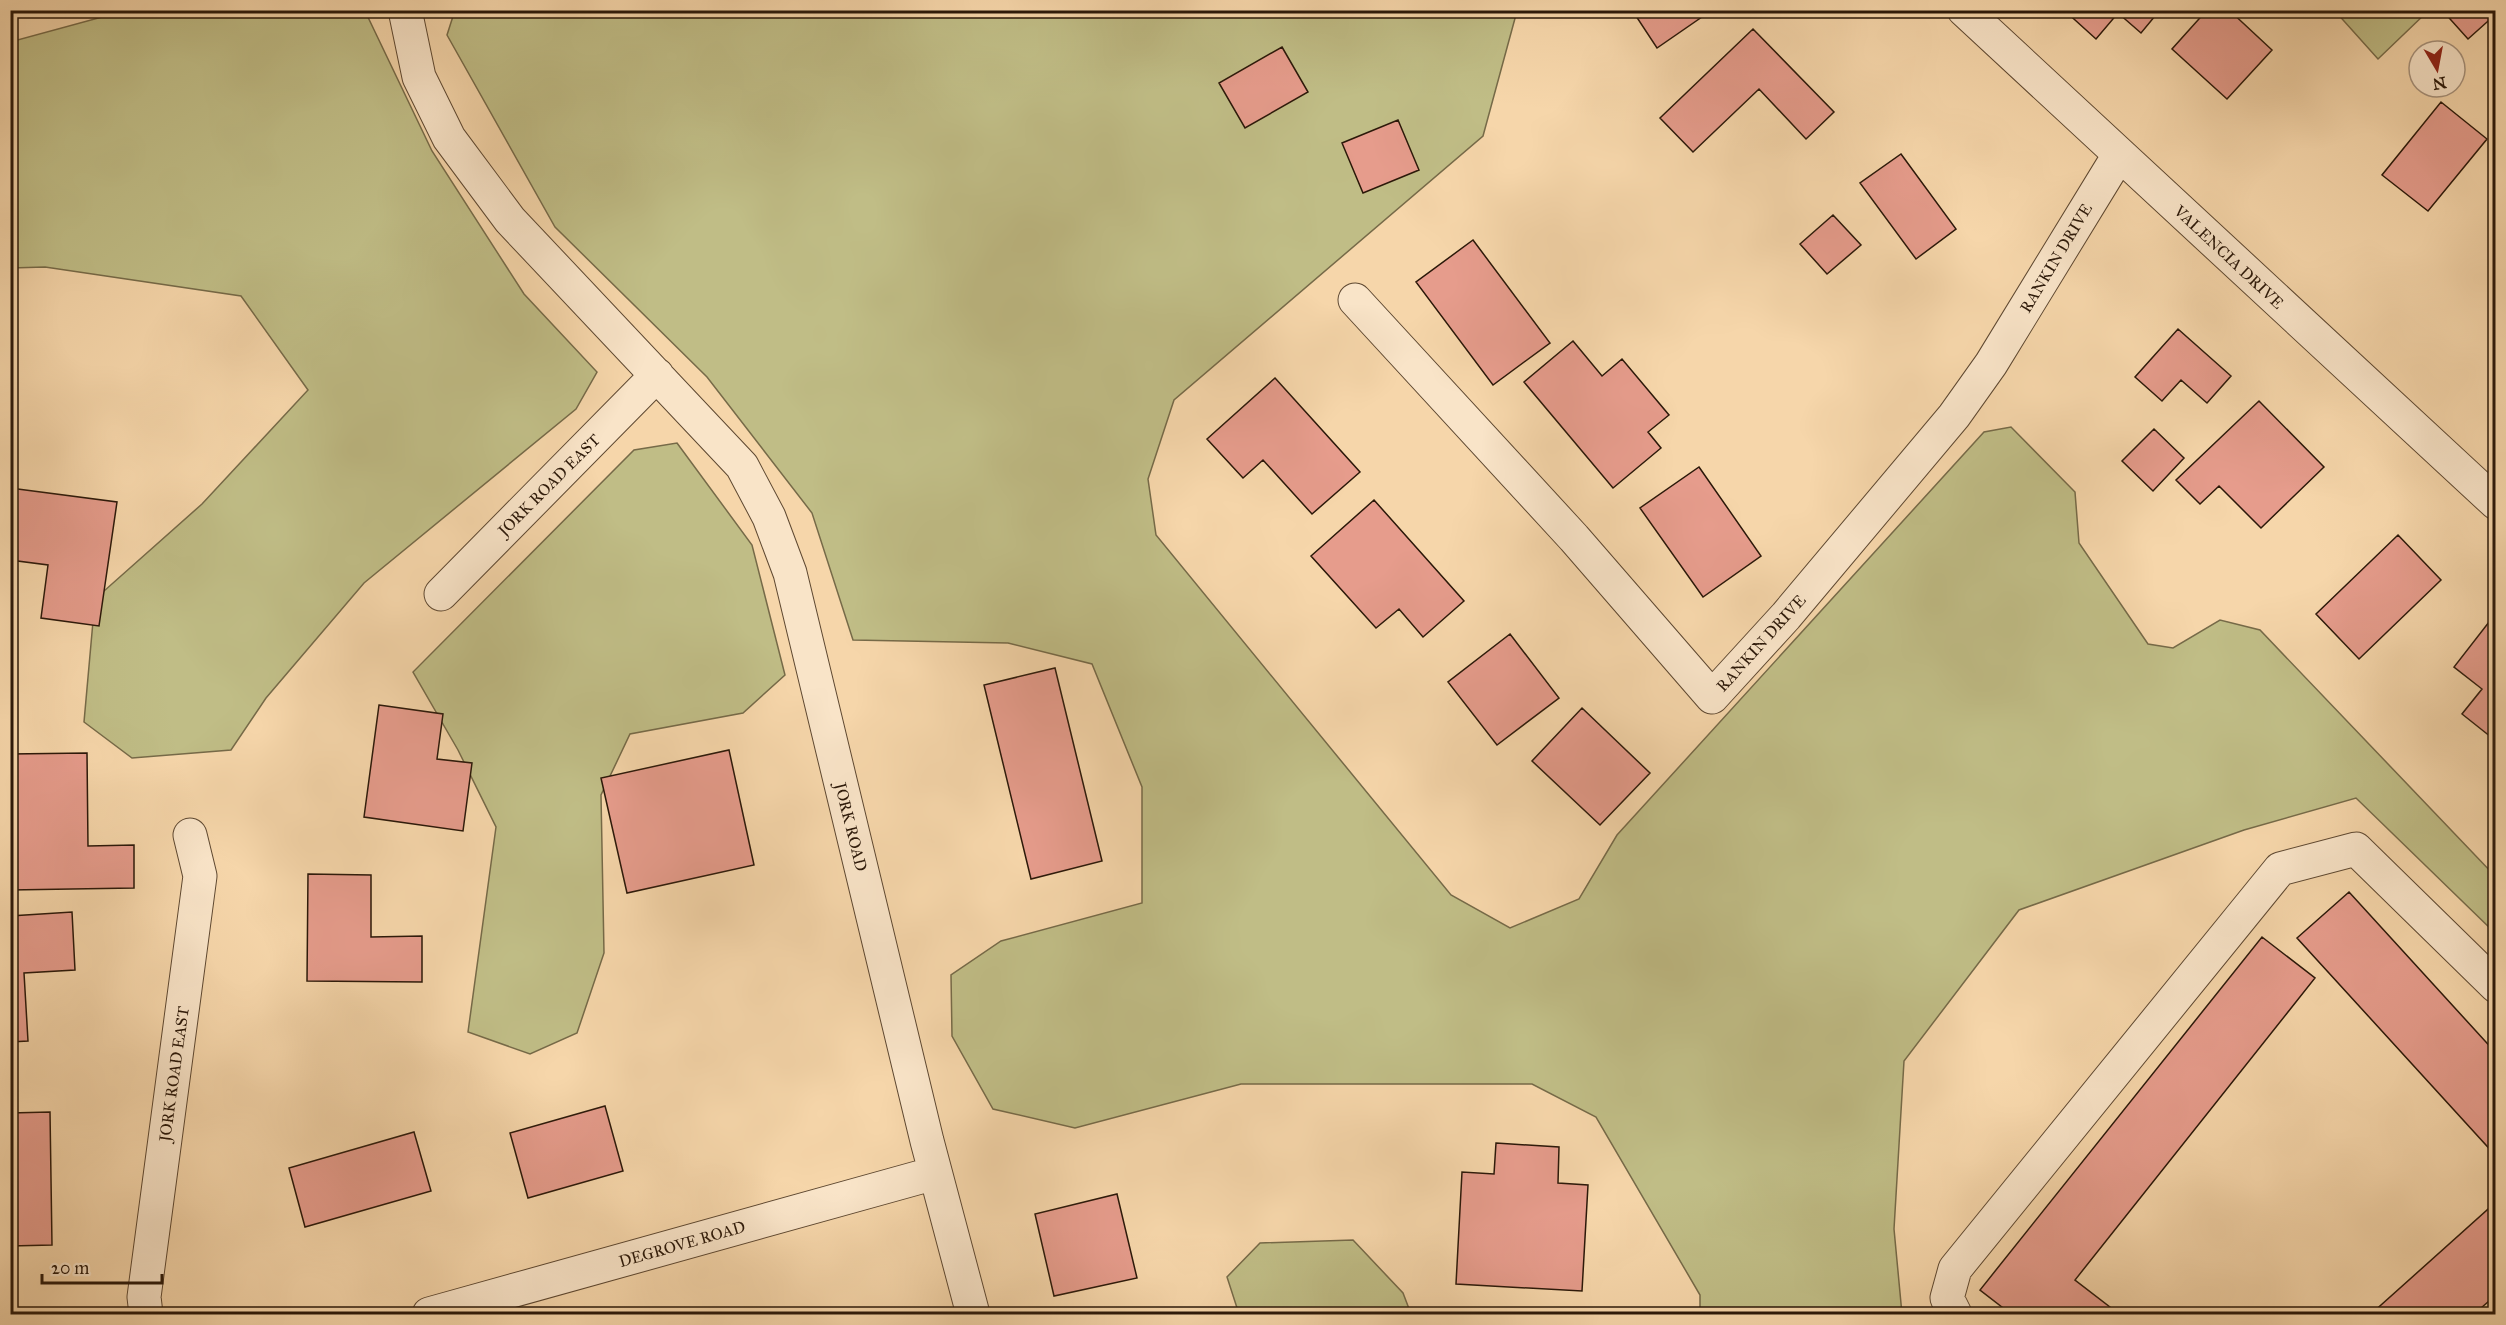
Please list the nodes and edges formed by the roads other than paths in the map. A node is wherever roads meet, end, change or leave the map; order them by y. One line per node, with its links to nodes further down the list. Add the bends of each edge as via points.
1 (405, 10): 5 (street, JORK ROAD, via 419,77 449,138 510,219)
2 (1964, 10): 3 (street, VALENCIA DRIVE)
3 (2119, 155): 4 (street, RANKIN DRIVE, via 1992,364 1954,416 1786,616 1712,697 1574,537); 6 (street, VALENCIA DRIVE)
4 (1355, 300)
5 (657, 375): 7 (street, JORK ROAD EAST); 10 (street, JORK ROAD, via 742,466 769,517 790,573)
6 (2496, 503)
7 (441, 594)
8 (190, 835): 11 (street, JORK ROAD EAST, via 200,876 144,1297)
9 (2496, 986): 14 (street, via 2356,849 2280,869 1955,1269 1947,1298)
10 (935, 1173): 12 (street, DEGROVE ROAD); 13 (street, JORK ROAD)
11 (146, 1314)
12 (429, 1314)
13 (973, 1314)
14 (1955, 1314)

